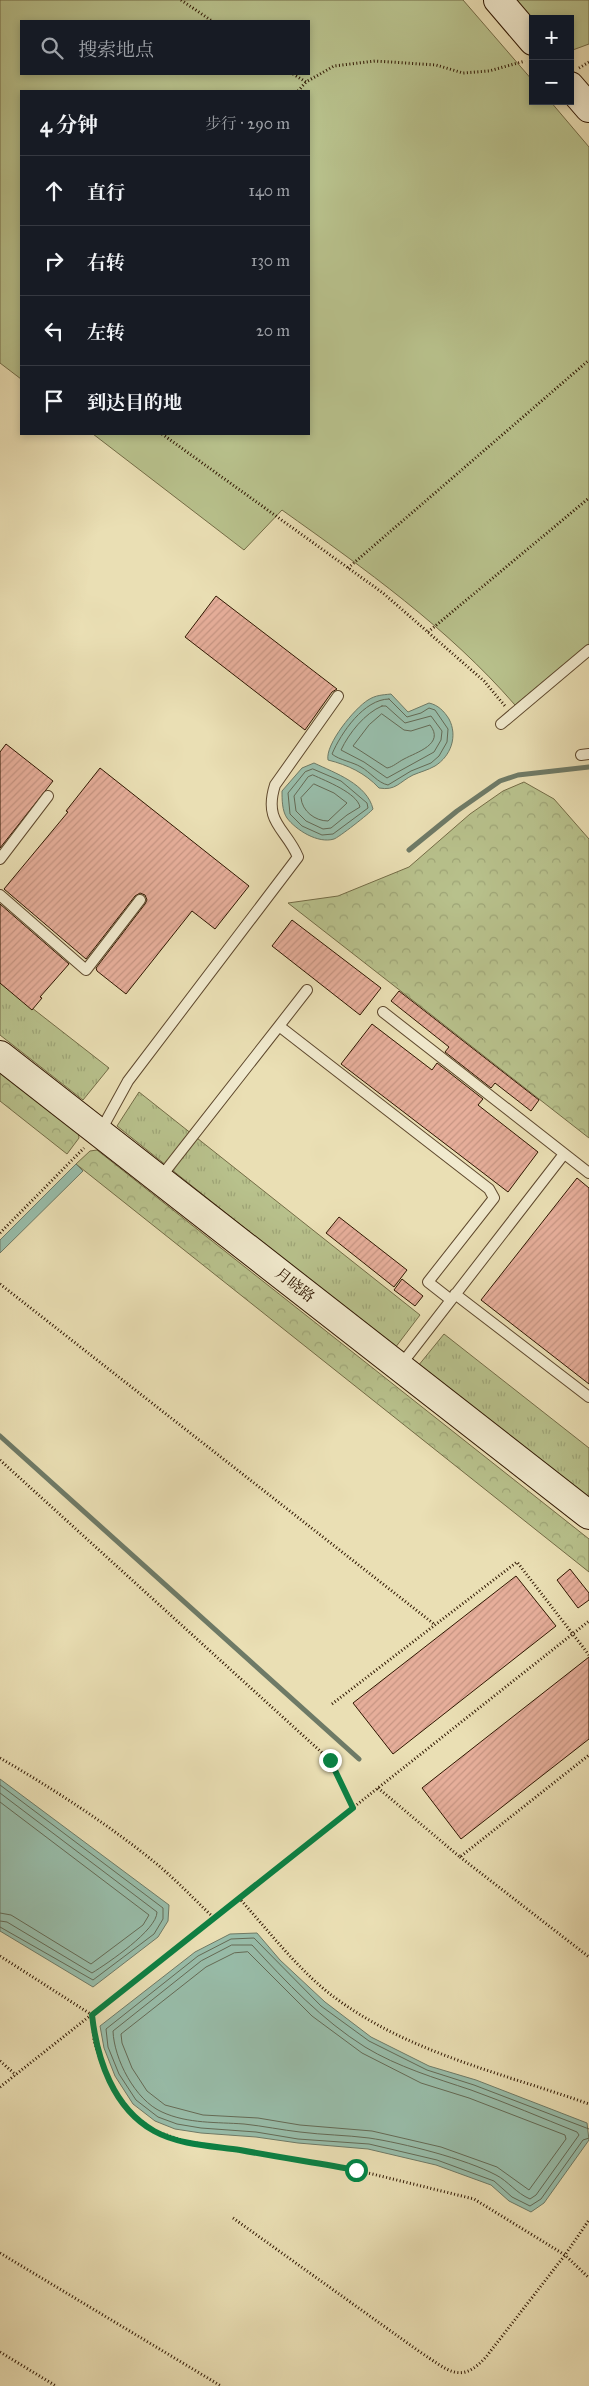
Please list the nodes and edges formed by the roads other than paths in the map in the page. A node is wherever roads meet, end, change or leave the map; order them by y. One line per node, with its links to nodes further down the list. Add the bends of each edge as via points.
1 (498, 0): 2 (street)
2 (529, 36)
3 (574, 91): 4 (street)
4 (589, 108)
5 (589, 650): 7 (lane)
6 (338, 696): 16 (lane, via 275,785 272,795 277,826 298,857 128,1081)
7 (500, 724)
8 (48, 796): 9 (lane)
9 (0, 859)
10 (0, 895): 11 (lane, via 86,970)
11 (140, 900)
12 (307, 990): 14 (lane)
13 (383, 1012): 17 (lane)
14 (279, 1026): 19 (lane); 20 (lane, via 490,1189 494,1198 428,1282)
15 (0, 1056): 16 (street, 月晓路)
16 (99, 1133): 19 (street, 月晓路)
17 (564, 1154): 18 (lane); 20 (lane)
18 (589, 1173)
19 (159, 1179): 21 (street, 月晓路)
20 (453, 1297): 21 (lane); 22 (lane)
21 (399, 1366): 23 (street, 月晓路)
22 (589, 1398)
23 (589, 1515)

